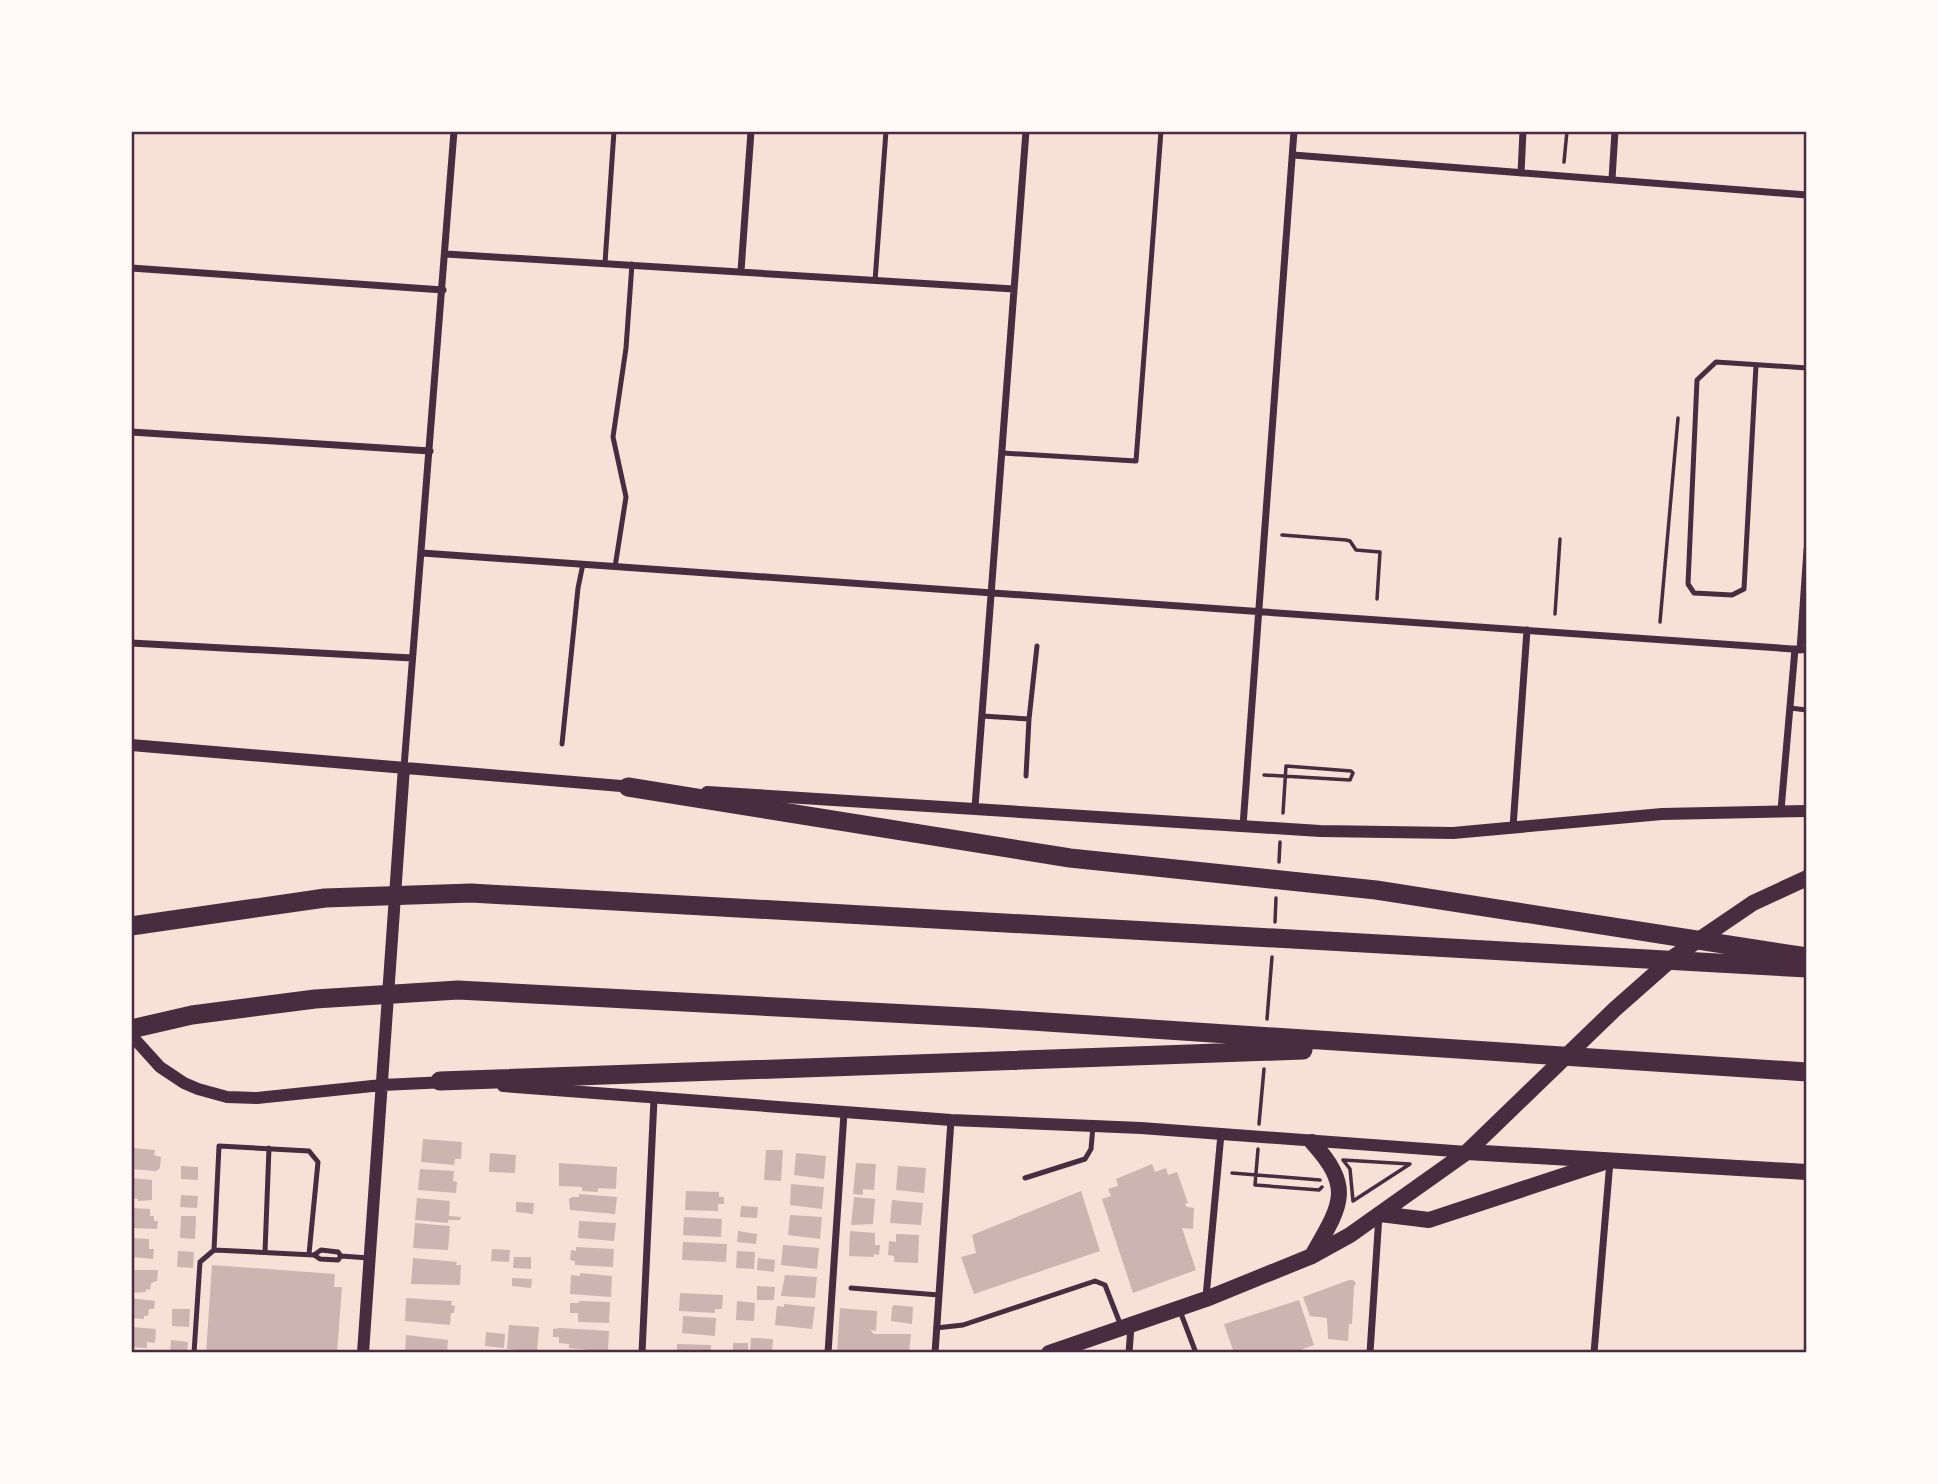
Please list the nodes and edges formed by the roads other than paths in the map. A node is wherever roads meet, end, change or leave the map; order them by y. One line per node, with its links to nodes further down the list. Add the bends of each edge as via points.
1 (454, 131): 14 (street)
2 (614, 131): 15 (lane)
3 (751, 131): 18 (street)
4 (886, 131): 19 (lane)
5 (1026, 131): 20 (street)
6 (1161, 131): 26 (lane, via 1136,461)
7 (1294, 131): 10 (street)
8 (1523, 131): 11 (street)
9 (1615, 131): 12 (street)
10 (1293, 155): 11 (street); 32 (street)
11 (1521, 173): 12 (street)
12 (1612, 180): 13 (street)
13 (1807, 195)
14 (446, 254): 15 (street); 21 (street)
15 (605, 263): 16 (street)
16 (632, 264): 18 (street); 30 (lane, via 613,437 626,496)
17 (131, 268): 21 (street)
18 (741, 271): 19 (street)
19 (875, 281): 20 (street)
20 (1014, 289): 26 (street)
21 (443, 290): 25 (street)
22 (1756, 365): 22 (lane, via 1716,362 1697,380 1688,584 1694,593 1731,595 1744,589); 23 (lane)
23 (1807, 368)
24 (131, 432): 25 (street)
25 (430, 451): 28 (street)
26 (1003, 453): 31 (street)
27 (1807, 550): 36 (street)
28 (422, 553): 29 (street); 37 (street)
29 (583, 564): 30 (street); 42 (lane)
30 (615, 567): 31 (street)
31 (992, 593): 32 (street); 40 (street)
32 (1259, 612): 33 (street); 50 (street)
33 (1527, 630): 36 (street); 51 (street)
34 (131, 643): 37 (street)
35 (1037, 646): 41 (lane)
36 (1801, 650): 38 (street)
37 (412, 658): 44 (street)
38 (1790, 708): 39 (lane); 48 (street)
39 (1807, 710)
40 (982, 716): 41 (lane); 47 (street)
41 (1029, 719): 45 (lane)
42 (562, 744)
43 (131, 745): 44 (street)
44 (404, 767): 46 (street); 61 (street)
45 (1026, 776)
46 (628, 787): 47 (street); 54 (highway, via 1070,859 1376,890)
47 (975, 807): 50 (street)
48 (1780, 810): 49 (street); 51 (street, via 1662,814)
49 (1807, 811)
50 (1244, 826): 51 (street, via 1453,833)
51 (1513, 827)
52 (1807, 878): 69 (main road, via 1753,903 1675,956)
53 (131, 926): 55 (highway, via 325,898 471,893)
54 (1807, 957)
55 (1807, 968)
56 (131, 1029): 58 (highway, via 192,1015 315,999 458,990)
57 (131, 1035): 61 (street, via 160,1067 184,1083 227,1097)
58 (1411, 1047): 59 (highway); 60 (highway)
59 (1807, 1072)
60 (440, 1081): 61 (street); 62 (street)
61 (382, 1085): 78 (street)
62 (654, 1099): 63 (street); 87 (street)
63 (844, 1112): 64 (street); 88 (street)
64 (951, 1120): 65 (street); 80 (street)
65 (1093, 1126): 66 (street); 72 (lane, via 1085,1159)
66 (1221, 1134): 67 (street); 81 (street)
67 (1311, 1142): 69 (street); 77 (main road, via 1333,1169 1338,1186 1336,1214)
68 (269, 1149): 74 (lane, via 219,1146); 75 (lane); 76 (lane, via 309,1151 318,1161)
69 (1467, 1152): 70 (main road); 73 (main road)
70 (1610, 1160): 71 (main road); 73 (main road, via 1429,1220); 94 (street)
71 (1807, 1172)
72 (1025, 1178)
73 (1380, 1214): 77 (main road); 93 (street)
74 (214, 1250): 75 (lane); 85 (lane, via 200,1262)
75 (265, 1252): 76 (lane)
76 (312, 1254): 78 (lane, via 320,1259)
77 (1312, 1256): 81 (main road)
78 (370, 1258): 86 (street)
79 (851, 1288): 80 (lane)
80 (939, 1295): 84 (street)
81 (1206, 1298): 82 (main road)
82 (1179, 1308): 83 (main road); 92 (lane)
83 (1126, 1327): 84 (lane, via 1105,1285 1095,1281 963,1325); 90 (main road); 91 (street)
84 (936, 1328): 89 (street)
85 (194, 1353)
86 (363, 1353)
87 (642, 1353)
88 (828, 1353)
89 (935, 1353)
90 (1049, 1353)
91 (1129, 1353)
92 (1196, 1353)
93 (1370, 1353)
94 (1594, 1353)

